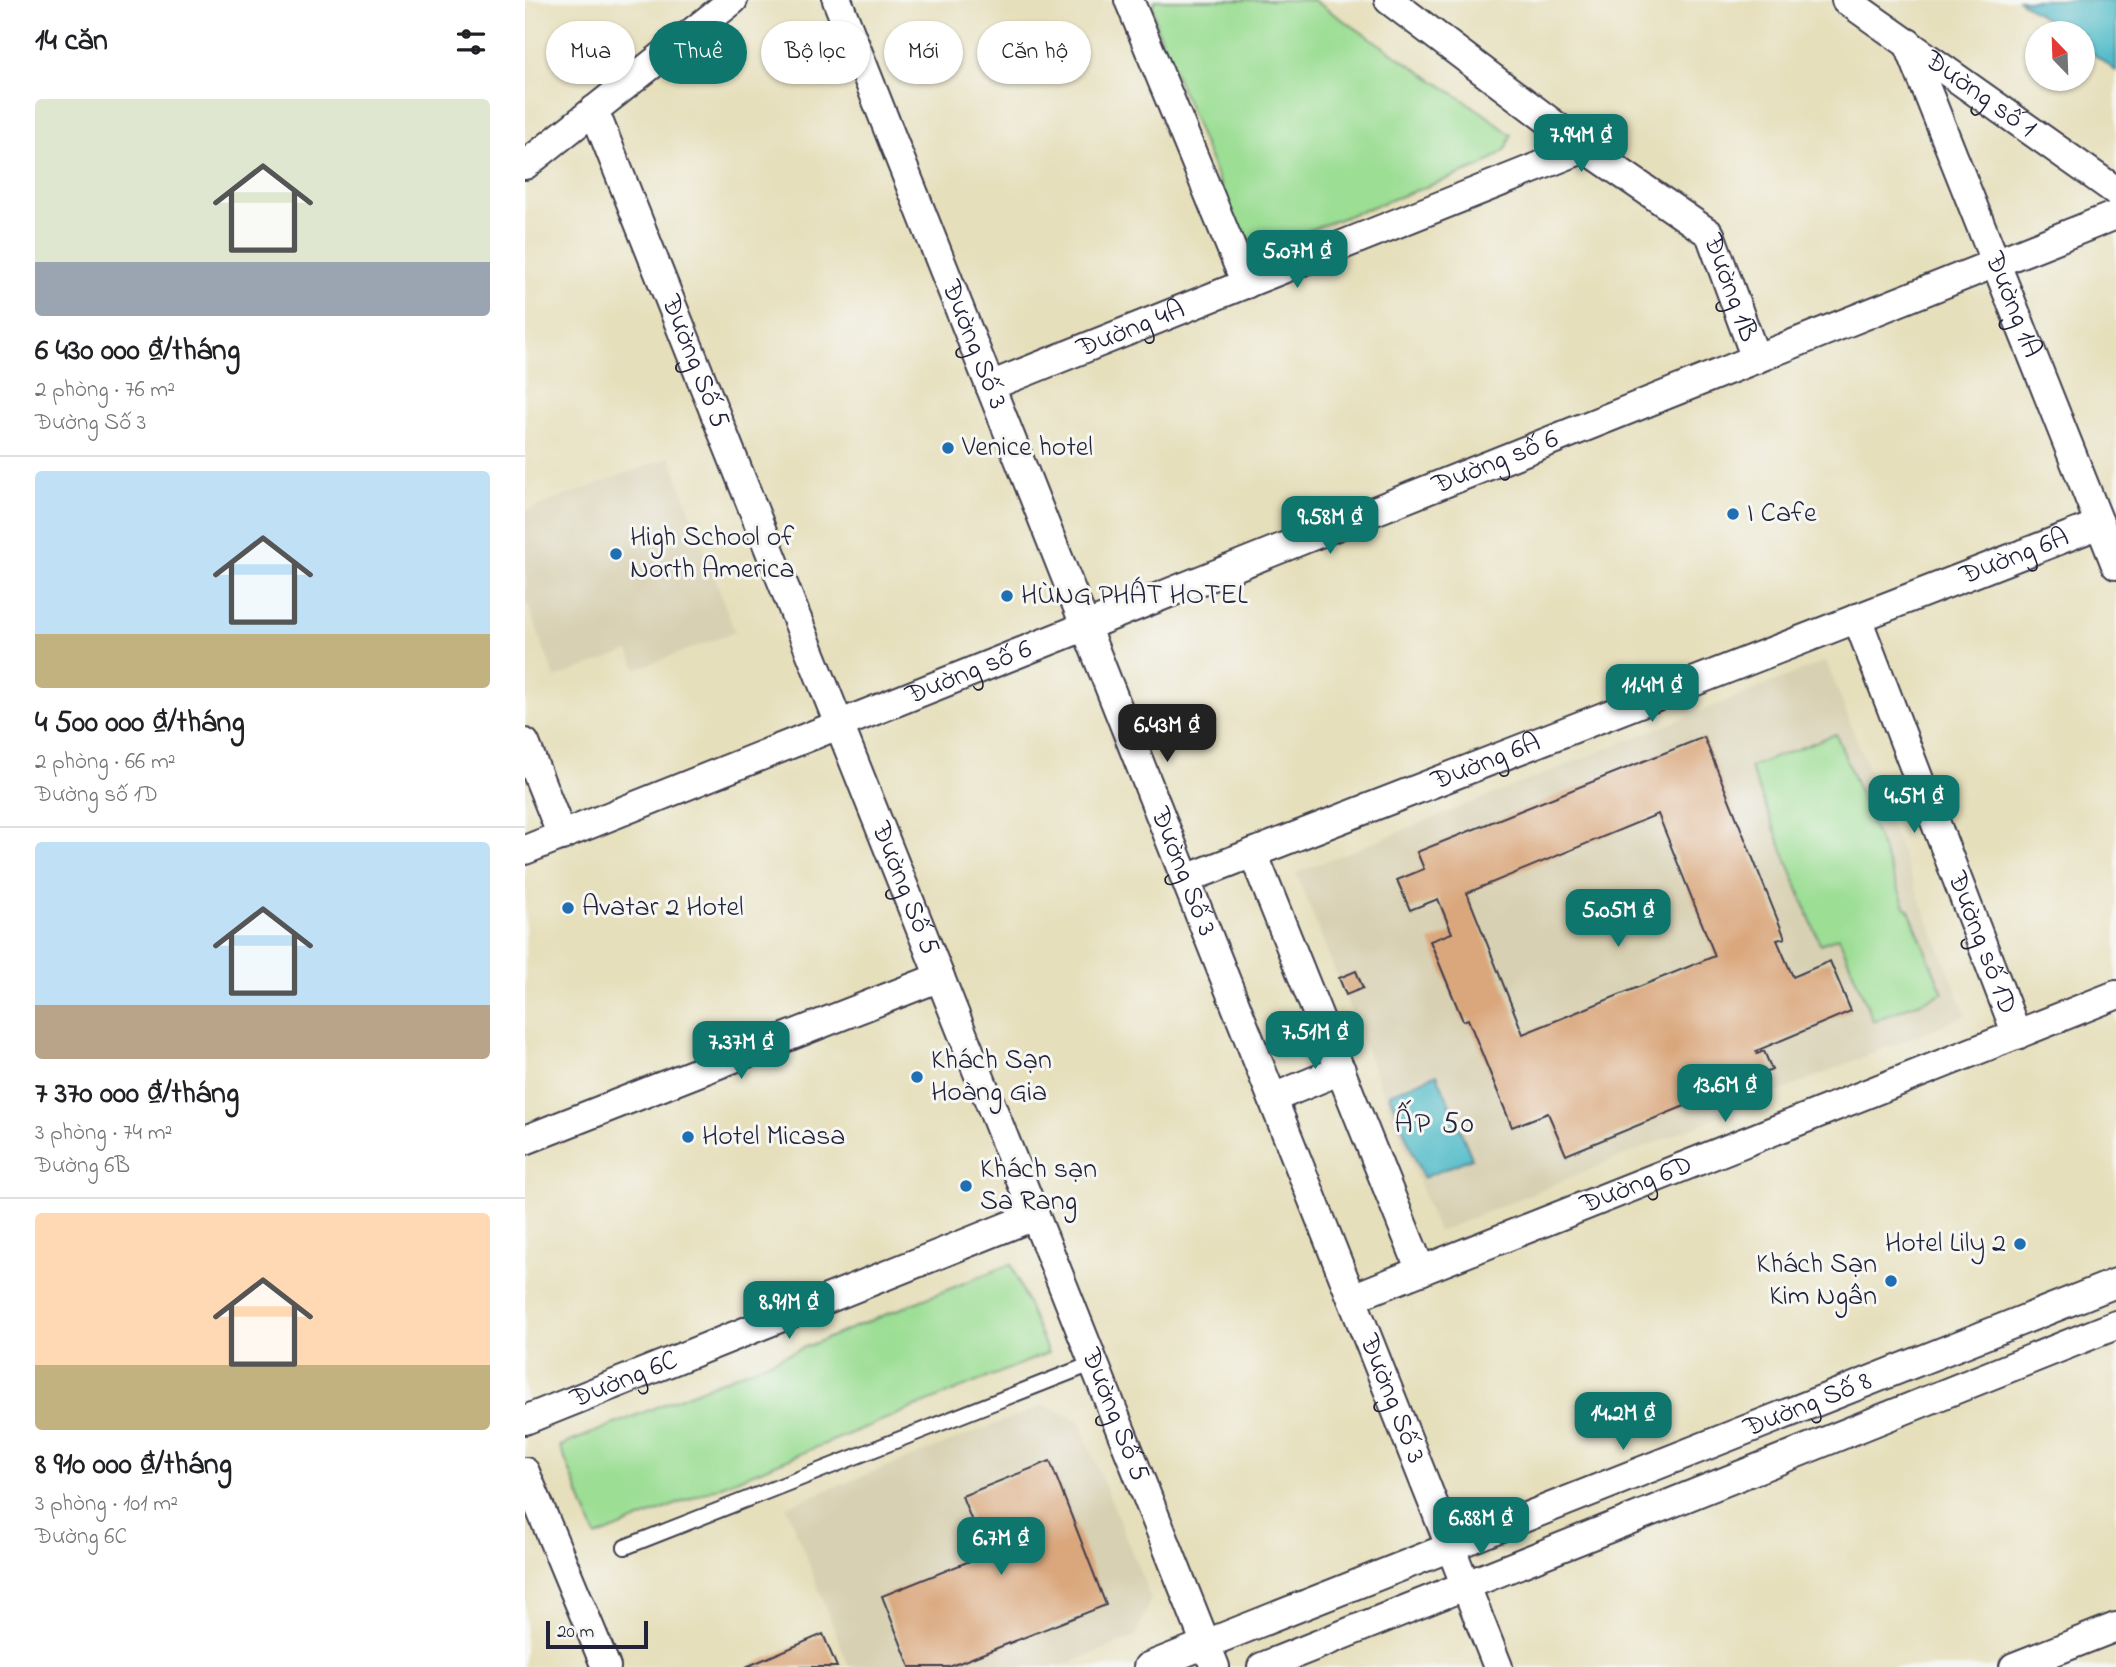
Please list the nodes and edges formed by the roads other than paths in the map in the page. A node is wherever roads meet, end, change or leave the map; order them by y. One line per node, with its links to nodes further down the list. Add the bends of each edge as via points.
1 (733, 0): 7 (street)
2 (837, 0): 15 (street, Đường Số 3)
3 (1129, 0): 13 (street)
4 (1389, 0): 8 (street, Đường 1B)
5 (1846, 0): 6 (street, Đường số 1)
6 (1908, 43): 10 (street, Đường số 1); 12 (street, Đường 1A)
7 (594, 110): 9 (street); 20 (street, Đường Số 5)
8 (1585, 148): 13 (street, Đường 4A); 14 (street, Đường 1B, via 1710,234)
9 (525, 165)
10 (2116, 191)
11 (2116, 215): 12 (street, Đường số 6)
12 (1996, 263): 14 (street, Đường số 6); 16 (street, Đường 1A)
13 (1246, 284): 15 (street, Đường 4A)
14 (1756, 359): 19 (street, Đường số 6)
15 (990, 386): 19 (street, Đường Số 3)
16 (2100, 524): 17 (street, Đường 1A); 18 (street, Đường 6A)
17 (2116, 565)
18 (1857, 618): 24 (street, Đường 6A); 28 (street, Đường số 1D)
19 (1086, 627): 20 (street, Đường số 6); 25 (street, Đường Số 3)
20 (839, 726): 22 (street, Đường số 6); 26 (street, Đường Số 5)
21 (525, 743): 22 (street)
22 (562, 836): 23 (street, Đường số 6)
23 (525, 850)
24 (1253, 853): 25 (street, Đường 6A); 29 (street)
25 (1186, 879): 30 (street, Đường Số 3)
26 (940, 977): 31 (street); 32 (street, Đường Số 5)
27 (2116, 995): 28 (street, Đường 6D)
28 (2017, 1035): 33 (street, Đường 6D)
29 (1341, 1070): 30 (street); 33 (street)
30 (1273, 1098): 35 (street, Đường Số 3)
31 (525, 1140)
32 (1034, 1216): 37 (street, Đường Số 5); 38 (street, Đường 6C)
33 (1421, 1271): 35 (street, Đường 6D)
34 (2116, 1283): 41 (street, Đường Số 8)
35 (1352, 1298): 41 (street, Đường Số 3)
36 (2116, 1325): 42 (street, Đường Số 8)
37 (1094, 1363): 40 (lane); 44 (street, Đường Số 5)
38 (525, 1420)
39 (525, 1472): 45 (street)
40 (625, 1547)
41 (1451, 1547): 42 (street, Đường Số 3); 44 (street, Đường Số 8)
42 (1466, 1586): 47 (street, Đường Số 8); 48 (street, Đường Số 3)
43 (2116, 1628): 49 (street)
44 (1211, 1656): 46 (street, Đường Số 8)
45 (606, 1667)
46 (1148, 1667)
47 (1262, 1667)
48 (1497, 1667)
49 (2014, 1667)

